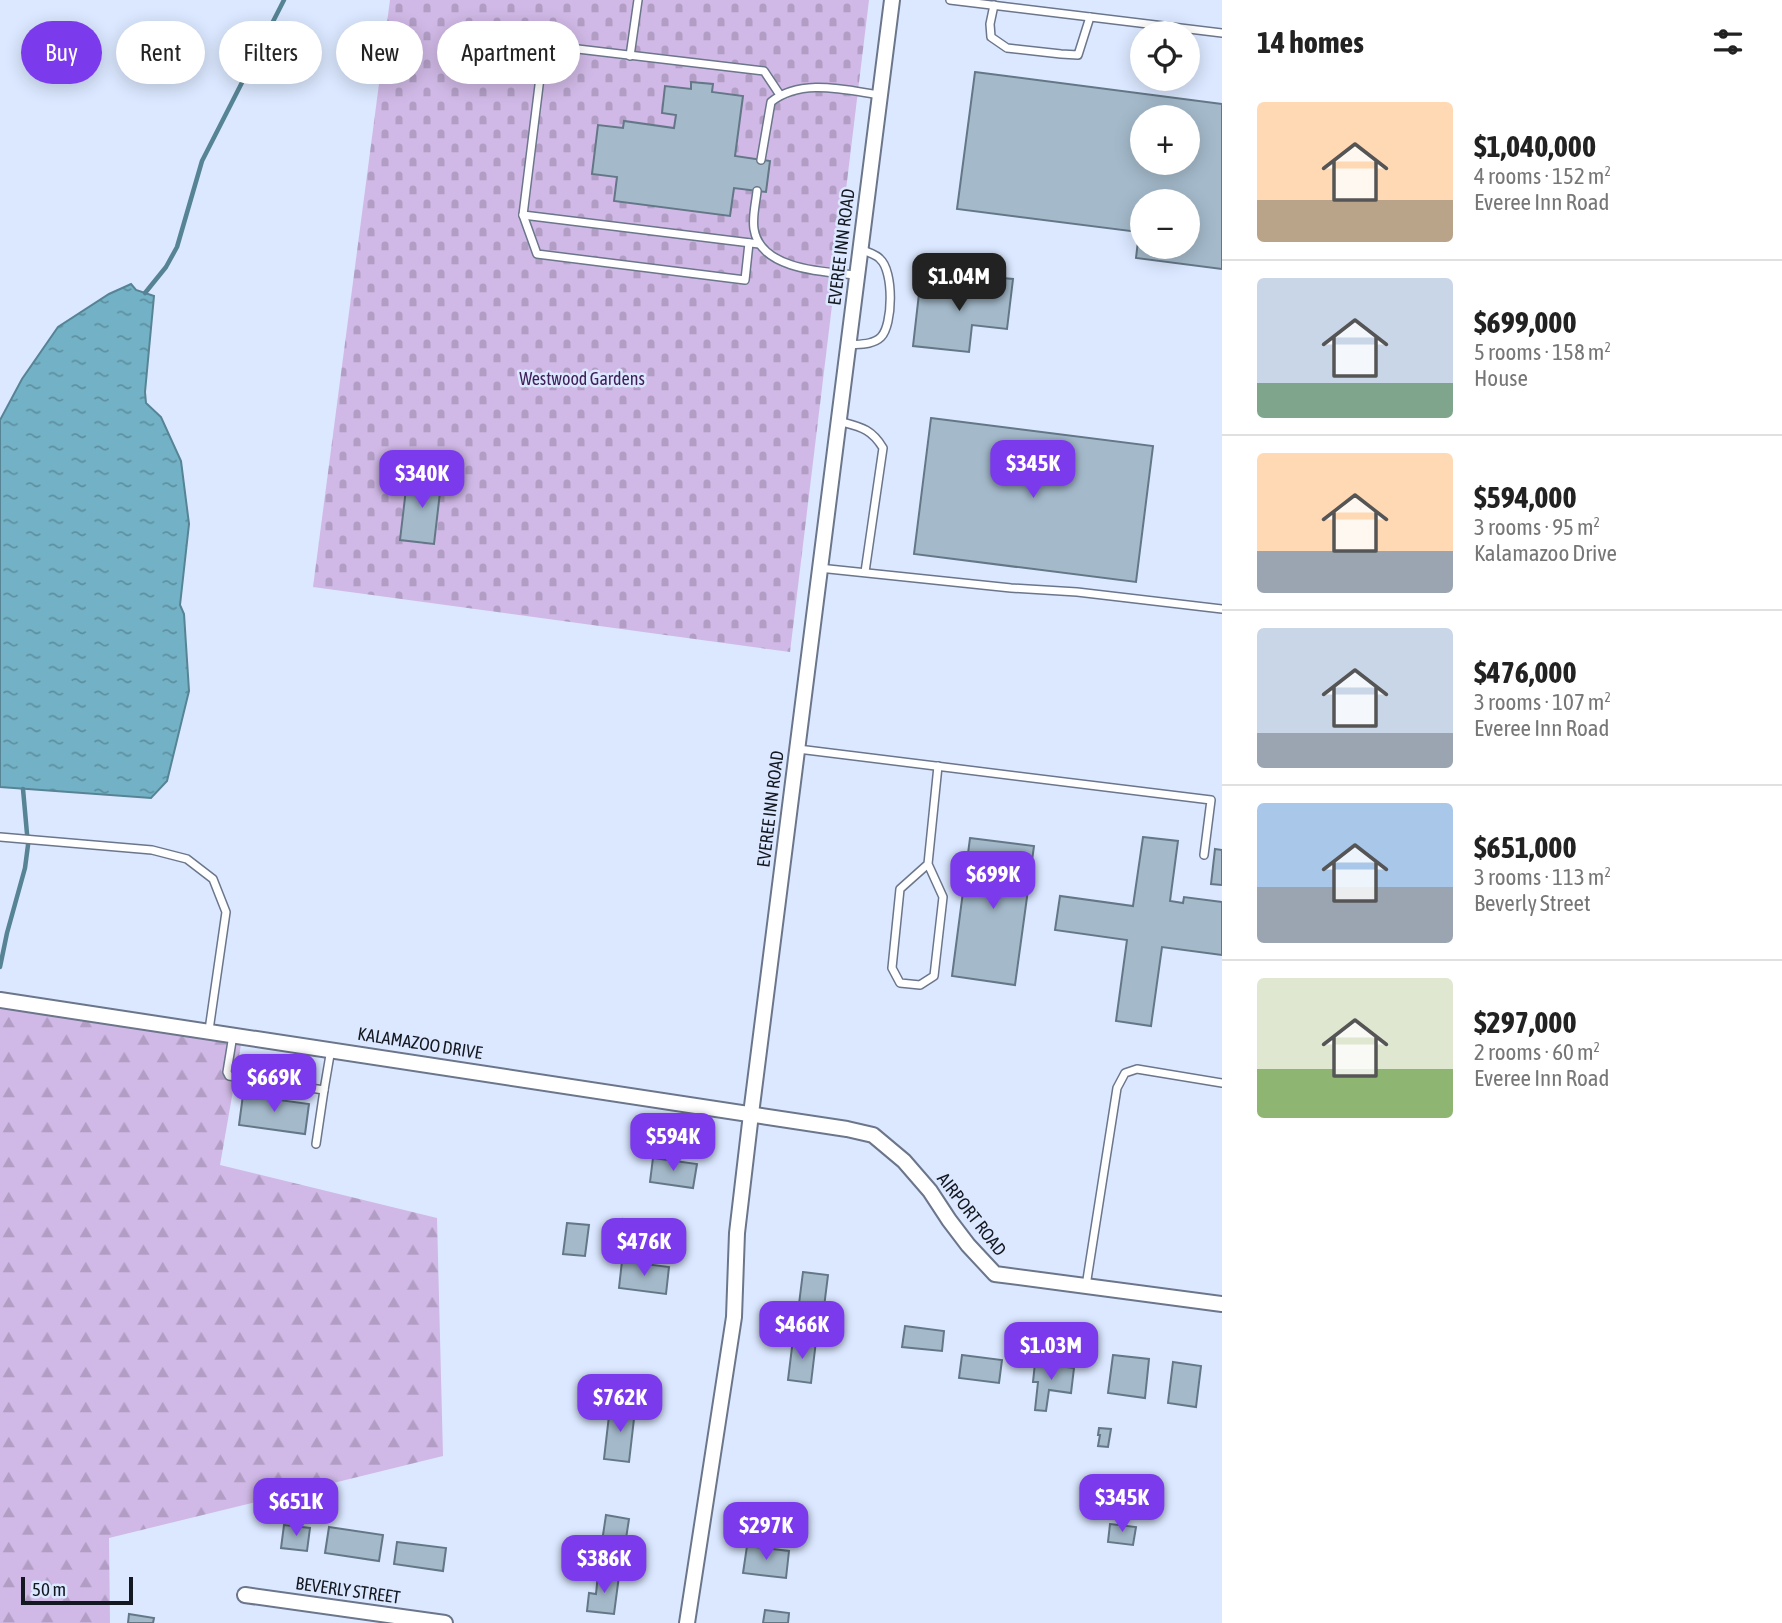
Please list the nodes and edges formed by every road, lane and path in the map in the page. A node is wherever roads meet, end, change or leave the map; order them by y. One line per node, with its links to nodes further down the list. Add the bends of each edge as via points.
1 (638, 0): 7 (lane)
2 (892, 0): 9 (street, EVEREE INN ROAD)
3 (950, 0): 4 (lane)
4 (994, 5): 5 (lane); 5 (lane, via 991,37 1007,48 1078,55)
5 (1090, 17): 6 (lane)
6 (1222, 33)
7 (630, 56): 8 (lane, via 764,71); 12 (lane, via 544,45)
8 (780, 95): 9 (lane, via 822,87); 10 (lane, via 771,102)
9 (880, 95): 15 (street, EVEREE INN ROAD)
10 (761, 160)
11 (757, 191): 14 (lane, via 754,229)
12 (523, 215): 13 (lane); 13 (lane, via 537,254 745,280)
13 (748, 243): 14 (lane)
14 (759, 244): 16 (lane, via 780,260 811,271)
15 (860, 248): 16 (street, EVEREE INN ROAD); 17 (lane, via 880,259 888,272 887,326 872,342)
16 (856, 275): 17 (street, EVEREE INN ROAD)
17 (847, 345): 18 (street, EVEREE INN ROAD)
18 (838, 421): 19 (street, EVEREE INN ROAD); 20 (lane, via 863,428 876,436 883,448)
19 (819, 568): 20 (lane); 22 (street, EVEREE INN ROAD)
20 (865, 572): 21 (lane)
21 (1222, 609)
22 (797, 749): 23 (lane); 33 (street, EVEREE INN ROAD)
23 (938, 766): 25 (lane, via 1211,800); 26 (lane)
24 (0, 837): 28 (lane, via 152,850 187,859 213,879 226,912)
25 (1204, 855)
26 (928, 864): 26 (lane, via 943,897 934,975 920,985 900,983 892,968 900,889)
27 (0, 1000): 28 (street, KALAMAZOO DRIVE)
28 (209, 1030): 29 (street, KALAMAZOO DRIVE)
29 (233, 1034): 30 (street, KALAMAZOO DRIVE); 32 (lane, via 229,1076)
30 (331, 1049): 32 (lane); 33 (street, KALAMAZOO DRIVE)
31 (1222, 1083): 35 (lane, via 1137,1069 1125,1073 1117,1088)
32 (324, 1090): 34 (lane)
33 (751, 1114): 35 (street, AIRPORT ROAD, via 873,1135 904,1161 995,1274); 39 (street, EVEREE INN ROAD, via 737,1233 734,1317)
34 (316, 1144)
35 (1086, 1286): 36 (street, AIRPORT ROAD)
36 (1222, 1304)
37 (245, 1595): 38 (street, BEVERLY STREET)
38 (445, 1623)
39 (687, 1623)

